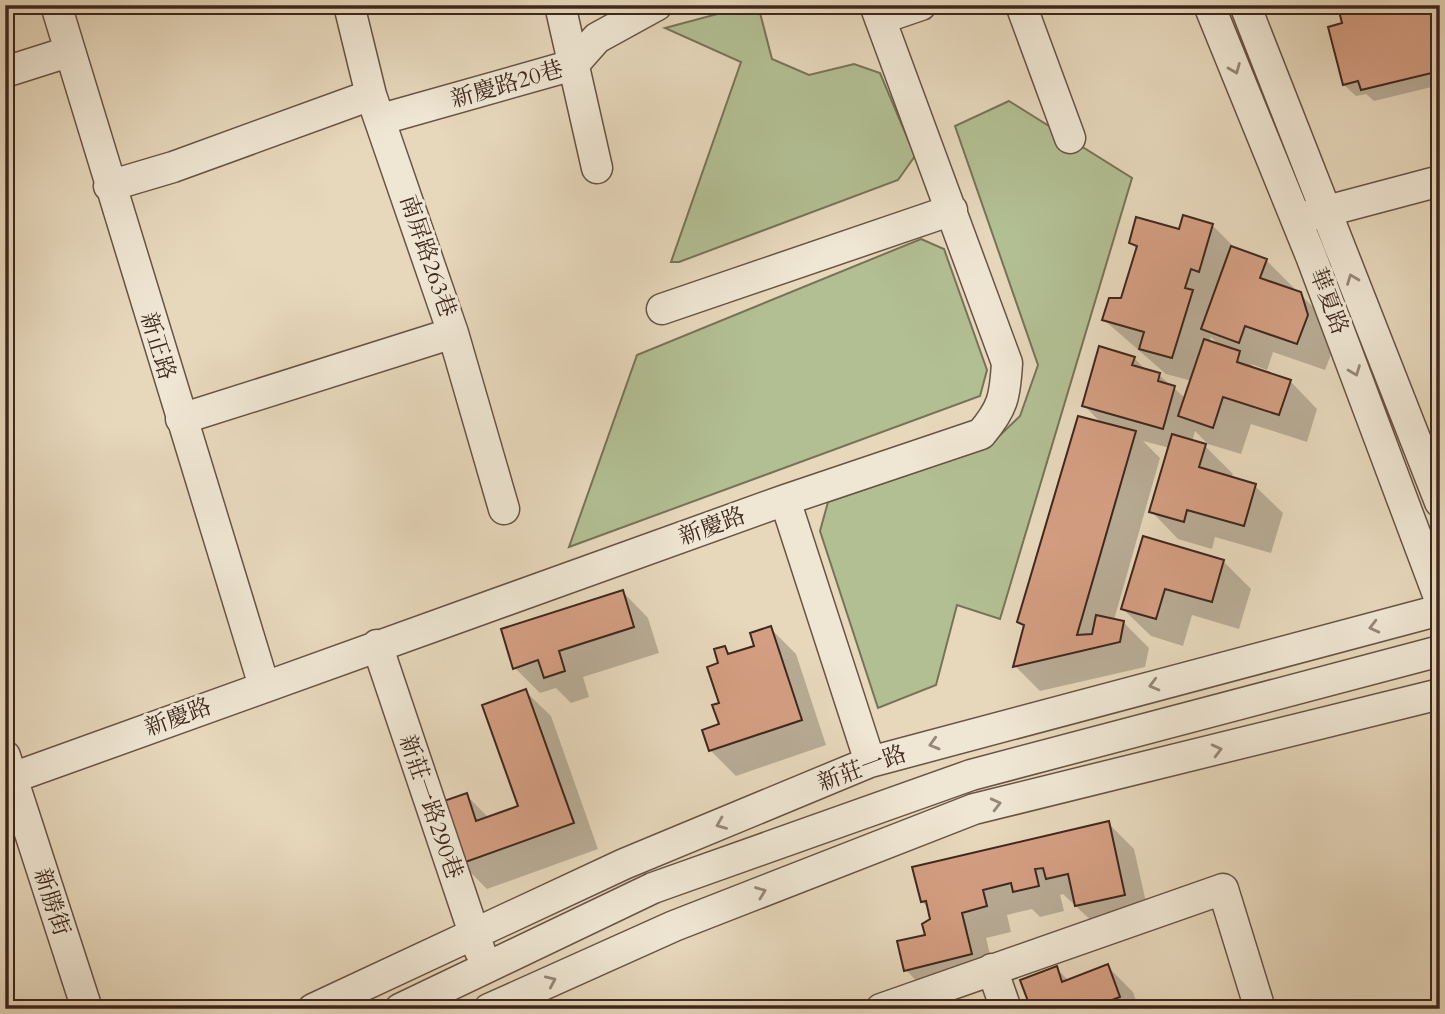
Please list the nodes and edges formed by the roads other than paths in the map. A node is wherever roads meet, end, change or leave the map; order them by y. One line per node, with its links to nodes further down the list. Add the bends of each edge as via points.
1 (56, 5): 10 (street, 新正路)
2 (349, 5): 13 (street, 南屏路263巷)
3 (560, 5): 11 (street)
4 (657, 5): 11 (street, 新慶路20巷, via 597,38)
5 (921, 5): 9 (street)
6 (1021, 5): 14 (street)
7 (1209, 5): 20 (street, 華夏路, one-way to 20)
8 (1245, 5): 19 (street, 華夏路)
9 (878, 12): 18 (street, 新慶路)
10 (68, 52): 12 (street); 17 (street, 新正路)
11 (573, 65): 13 (street, 新慶路20巷); 15 (street)
12 (5, 72)
13 (376, 107): 17 (street, 新慶路20巷); 22 (street, 南屏路263巷)
14 (1070, 138)
15 (597, 168)
16 (1440, 181): 19 (street)
17 (110, 186): 23 (street, 新正路)
18 (952, 211): 21 (street); 24 (street, 新慶路, via 1007,363 1006,395 998,413 981,434)
19 (1325, 211): 20 (street); 25 (street, 華夏路, one-way to 19)
20 (1296, 220): 27 (street, 華夏路, one-way to 27)
21 (662, 309)
22 (453, 333): 23 (street); 26 (street, 南屏路263巷)
23 (181, 419): 31 (street, 新正路)
24 (785, 500): 29 (street, 新慶路); 33 (street)
25 (1440, 502)
26 (503, 509)
27 (1440, 600)
28 (1440, 610): 33 (street, 新莊一路, one-way to 33)
29 (377, 645): 31 (street, 新慶路); 35 (street, 新莊一路290巷)
30 (1440, 651): 36 (street, 新莊一路, via 971,775 653,888)
31 (264, 686): 34 (street, 新慶路)
32 (1440, 694): 41 (street, one-way to 32, via 674,926 974,809)
33 (870, 762): 35 (street, 新莊一路, one-way to 35)
34 (9, 767): 39 (street, 新勝街)
35 (474, 932): 36 (street, 新莊一路290巷); 38 (street, 新莊一路)
36 (486, 968): 40 (street, 新莊一路)
37 (992, 969): 42 (street); 43 (street); 44 (street, via 1223,888)
38 (333, 1004)
39 (87, 1009)
40 (400, 1009)
41 (489, 1009)
42 (880, 1009)
43 (1006, 1009)
44 (1260, 1009)

